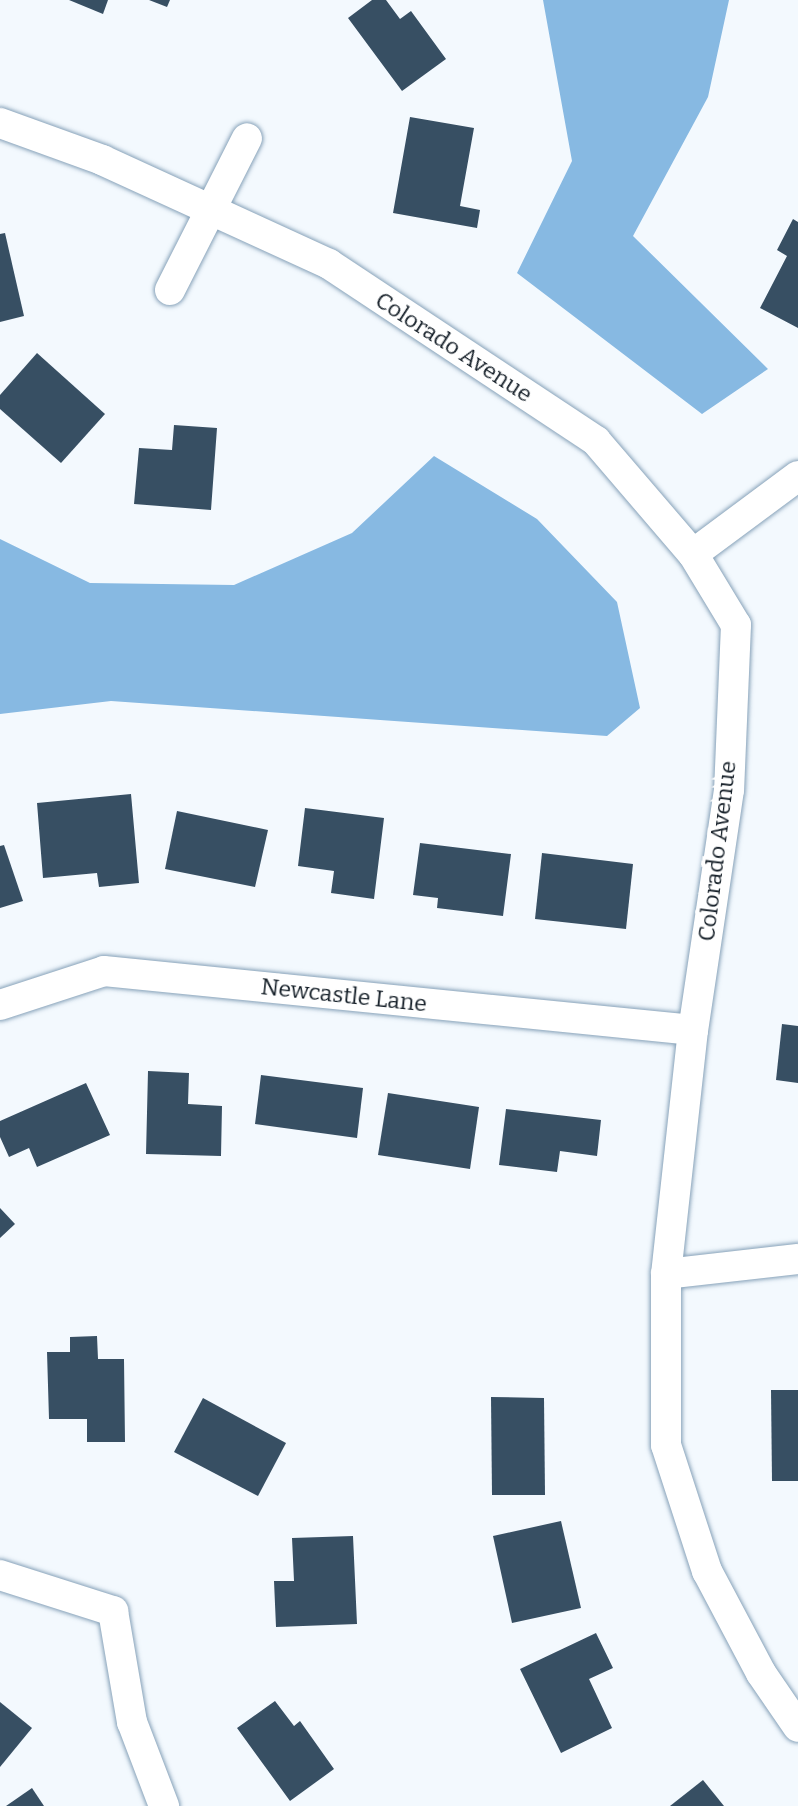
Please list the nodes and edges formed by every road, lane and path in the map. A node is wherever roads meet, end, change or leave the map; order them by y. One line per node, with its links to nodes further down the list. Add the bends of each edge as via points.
1 (0, 123): 3 (street, Colorado Avenue)
2 (247, 138): 3 (street)
3 (212, 208): 4 (street); 6 (street, Colorado Avenue, via 329,264 596,441)
4 (170, 290)
5 (798, 476): 6 (street)
6 (693, 554): 8 (street, Colorado Avenue, via 736,625 729,790)
7 (0, 1005): 8 (street, Newcastle Lane, via 104,971)
8 (693, 1030): 10 (street, Colorado Avenue)
9 (798, 1259): 10 (street)
10 (666, 1274): 12 (street, Colorado Avenue, via 666,1445 707,1571 761,1673)
11 (0, 1575): 13 (street, via 113,1611 132,1722)
12 (798, 1727)
13 (163, 1806)

